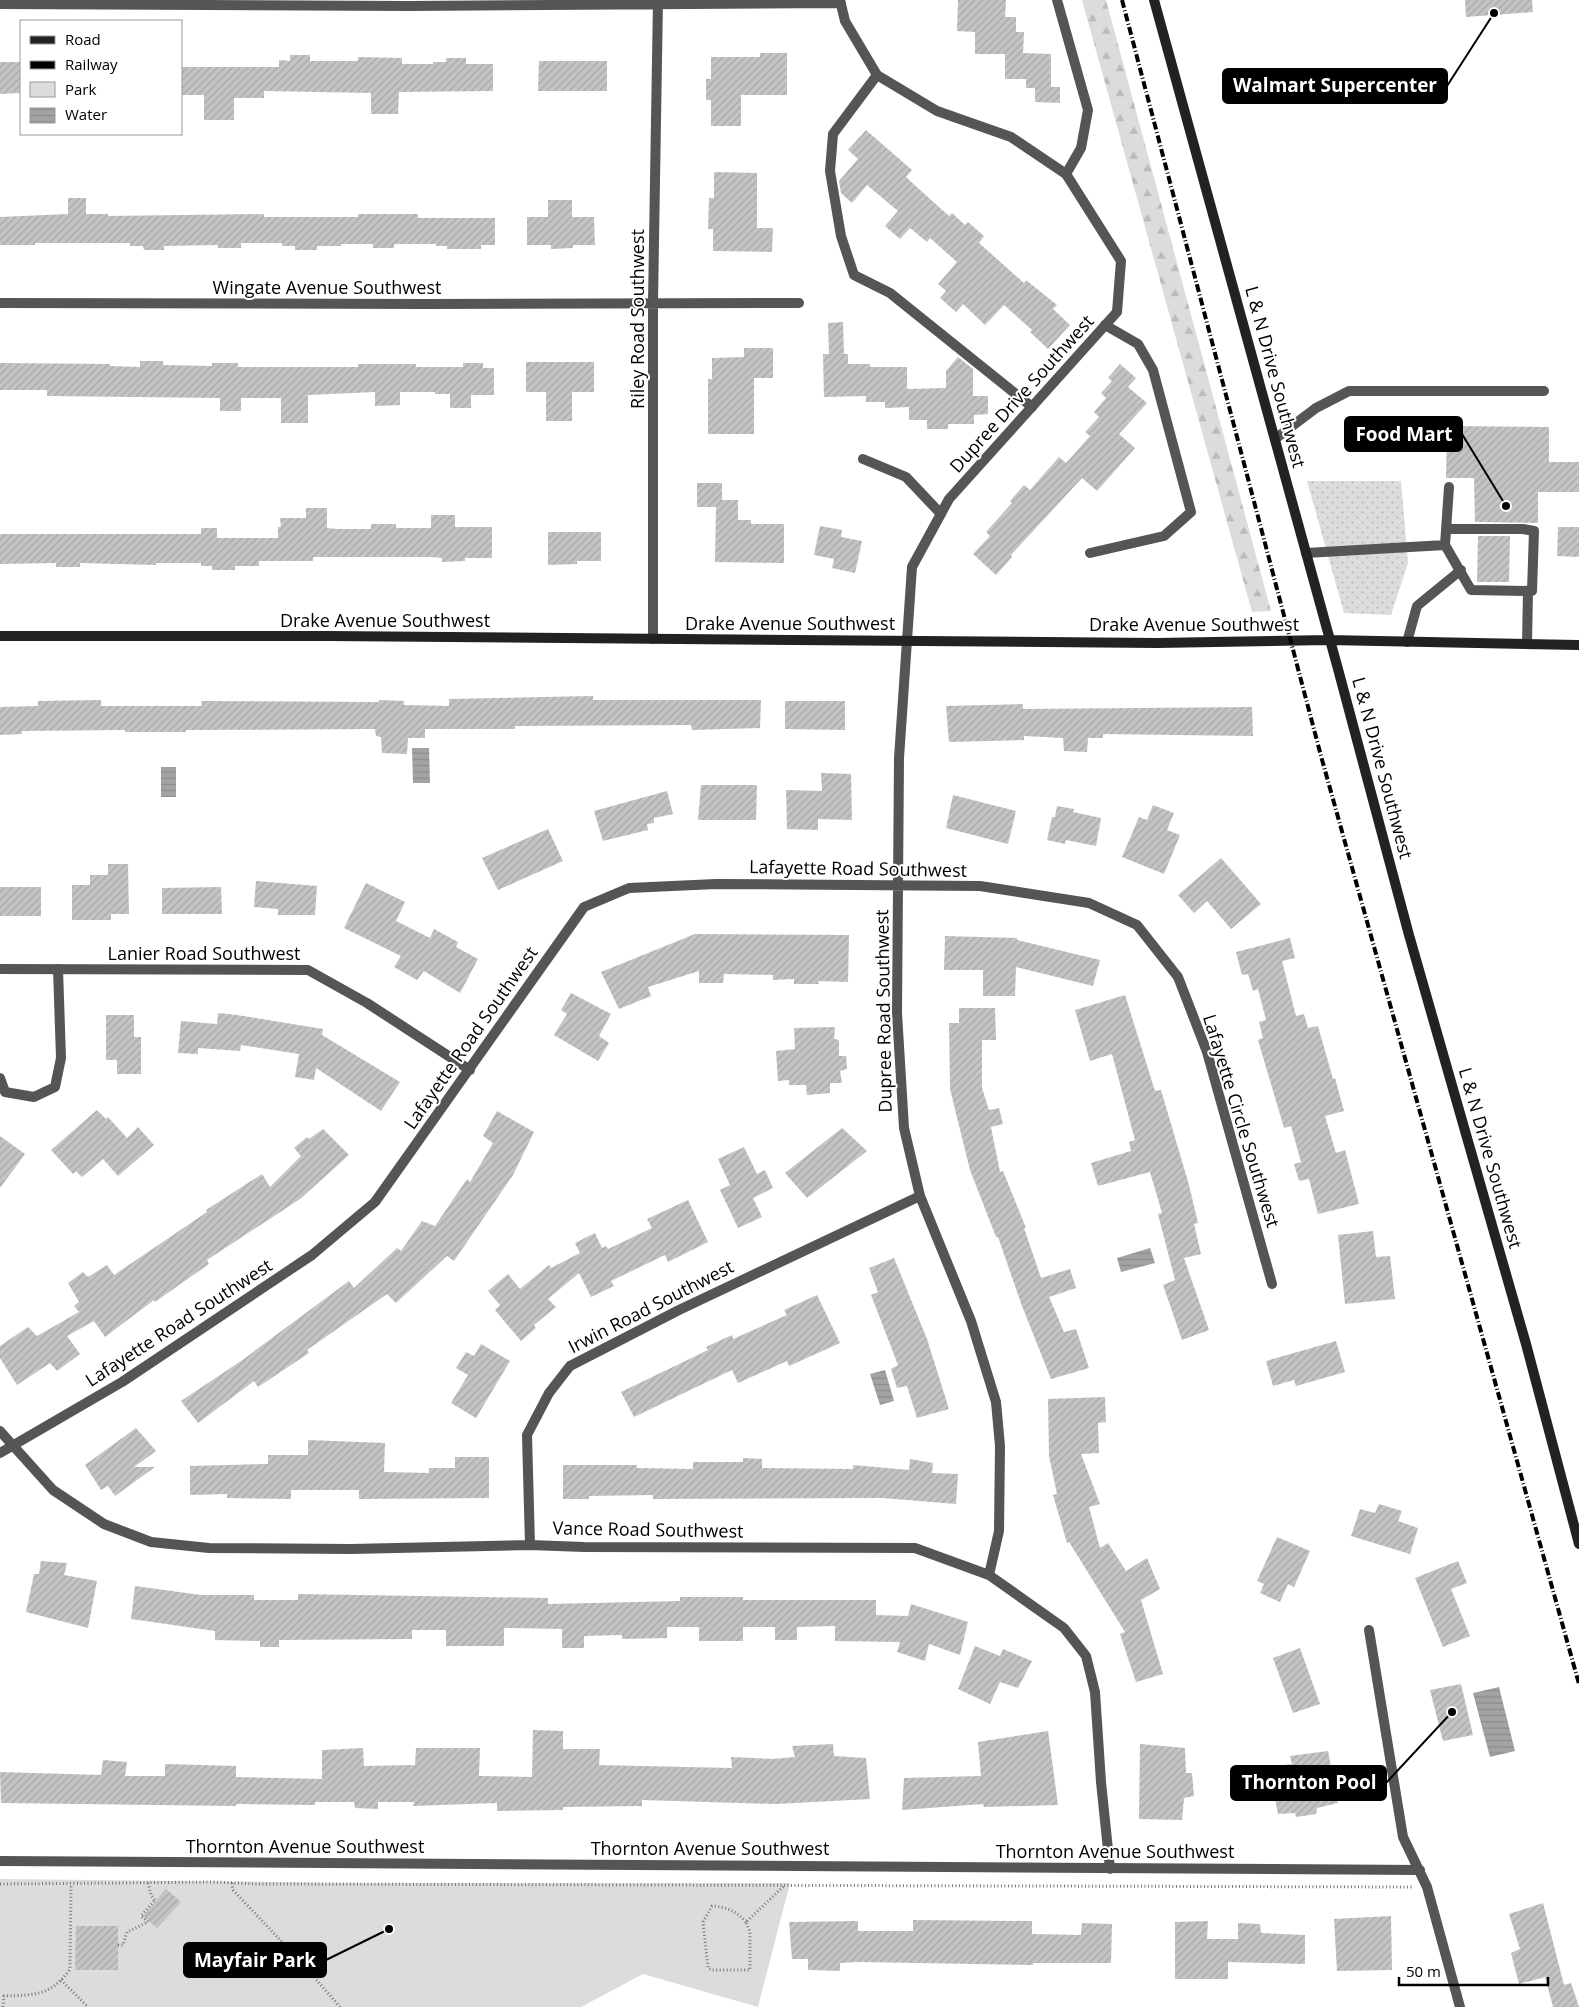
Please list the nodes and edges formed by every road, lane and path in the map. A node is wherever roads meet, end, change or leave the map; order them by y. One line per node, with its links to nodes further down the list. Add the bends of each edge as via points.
1 (1057, 0): 7 (street, via 1088,110 1081,148)
2 (1154, 0): 14 (street, L & N Drive Southwest)
3 (658, 2): 4 (street); 5 (street, via 418,6); 9 (street, Riley Road Southwest)
4 (841, 2): 6 (street, Dupree Drive Southwest, via 845,21)
5 (0, 4)
6 (877, 75): 7 (street, Dupree Drive Southwest, via 937,111 1011,137); 13 (street, via 832,134 830,171 842,236 854,275 890,293)
7 (1066, 174): 11 (street, Dupree Drive Southwest, via 1121,261 1116,312)
8 (0, 302): 9 (street, Wingate Avenue Southwest)
9 (653, 303): 10 (street, Wingate Avenue Southwest); 25 (street, Riley Road Southwest)
10 (799, 303)
11 (1105, 325): 13 (street, Dupree Drive Southwest); 20 (street, via 1138,344 1153,370 1191,512 1164,536)
12 (1544, 391): 14 (street, via 1349,391 1316,408)
13 (1032, 407): 17 (street, Dupree Drive Southwest, via 949,499)
14 (1275, 439): 21 (street, L & N Drive Southwest)
15 (863, 459): 17 (street, via 906,477)
16 (1449, 487): 18 (street)
17 (941, 514): 26 (street, Dupree Drive Southwest, via 912,566)
18 (1446, 529): 19 (street); 23 (street, via 1534,531 1532,591)
19 (1445, 545): 21 (street); 22 (street)
20 (1090, 553)
21 (1306, 553): 27 (street, L & N Drive Southwest)
22 (1461, 570): 23 (street, via 1471,590); 28 (street, via 1417,606)
23 (1528, 591): 29 (street)
24 (0, 636): 25 (street, Drake Avenue Southwest)
25 (653, 639): 26 (street, Drake Avenue Southwest)
26 (907, 640): 27 (street, Drake Avenue Southwest, via 1157,643); 31 (street, Dupree Road Southwest, via 899,758)
27 (1330, 640): 28 (street, Drake Avenue Southwest); 42 (street, L & N Drive Southwest)
28 (1407, 642): 29 (street, Drake Avenue Southwest)
29 (1527, 644): 30 (street, Drake Avenue Southwest)
30 (1579, 645)
31 (898, 886): 32 (street, Lafayette Road Southwest, via 980,886); 35 (street, Lafayette Road Southwest, via 716,884 629,888 584,907); 37 (street, Dupree Road Southwest, via 897,1013 904,1128)
32 (1049, 897): 38 (street, Lafayette Circle Southwest, via 1089,902 1137,925 1178,977 1208,1052)
33 (0, 970): 34 (street, Lanier Road Southwest)
34 (58, 970): 35 (street, Lanier Road Southwest, via 308,970 368,1003); 36 (street, via 61,1058 55,1086 34,1097 5,1092)
35 (470, 1070): 40 (street, Lafayette Road Southwest, via 374,1202 312,1255 122,1382)
36 (0, 1078)
37 (920, 1196): 43 (street, Irwin Road Southwest, via 679,1310 570,1366 548,1394 527,1435); 44 (street, Dupree Road Southwest, via 971,1321 996,1402 1000,1446 999,1531)
38 (1272, 1284)
39 (0, 1431): 40 (street, Vance Road Southwest)
40 (13, 1446): 41 (street, Lafayette Road Southwest); 43 (street, Vance Road Southwest, via 54,1490 104,1524 151,1542 209,1548)
41 (0, 1453)
42 (1579, 1544)
43 (530, 1545): 44 (street, Vance Road Southwest, via 915,1548)
44 (988, 1575): 47 (street, Vance Road Southwest, via 1064,1628 1086,1656 1095,1692)
45 (1369, 1630): 48 (street, via 1403,1837)
46 (0, 1861): 47 (street, Thornton Avenue Southwest)
47 (1110, 1869): 48 (street, Thornton Avenue Southwest)
48 (1420, 1870): 54 (street)
49 (148, 1883): 50 (path); 52 (path); 56 (path, via 155,1900 141,1916 148,1922 127,1932 123,1945)
50 (232, 1883): 53 (path); 60 (path, via 233,1890)
51 (0, 1884): 52 (path)
52 (71, 1884): 57 (path, via 70,1969)
53 (785, 1886): 54 (path); 55 (path)
54 (1428, 1887): 61 (street)
55 (746, 1922): 55 (path, via 750,1932 750,1970 708,1968 703,1922 712,1906 724,1906)
56 (118, 1945)
57 (61, 1980): 58 (path, via 50,1990 36,1995 4,1996); 59 (path)
58 (3, 2007)
59 (88, 2007)
60 (340, 2007)
61 (1460, 2007)

